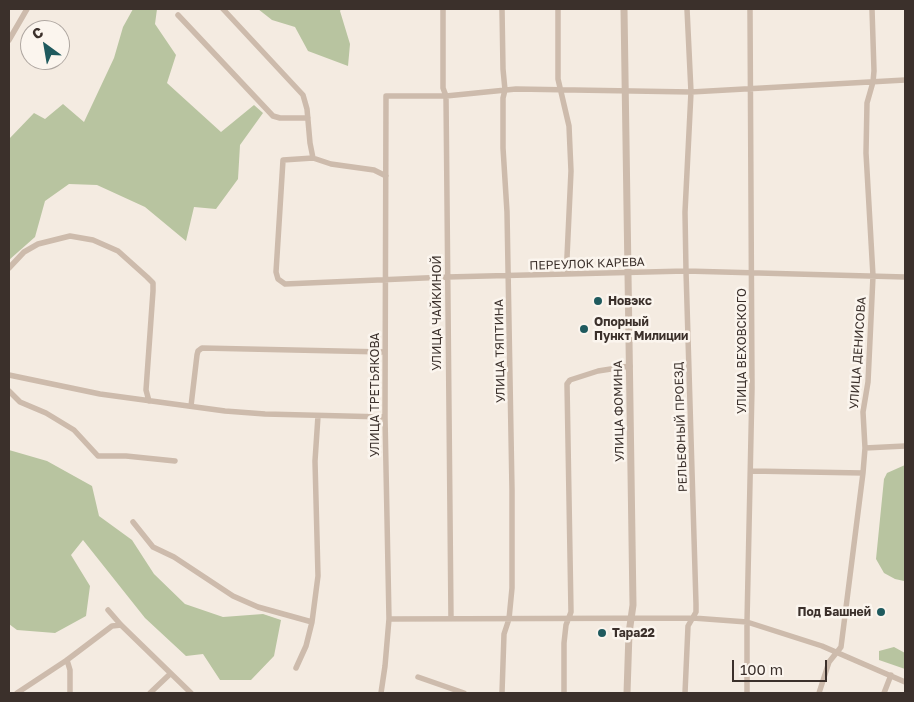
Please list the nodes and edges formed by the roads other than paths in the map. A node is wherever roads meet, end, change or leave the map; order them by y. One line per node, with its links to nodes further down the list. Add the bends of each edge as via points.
1 (27, 9): 11 (street)
2 (223, 9): 20 (street, via 303,96)
3 (443, 9): 19 (street, УЛИЦА ЧАЙКИНОЙ, via 443,88)
4 (502, 9): 15 (street, УЛИЦА ТЯПТИНА)
5 (558, 9): 16 (street, via 558,79)
6 (624, 9): 17 (street, УЛИЦА ФОМИНА)
7 (687, 9): 18 (street, РЕЛЬЕФНЫЙ ПРОЕЗД)
8 (750, 9): 14 (street, УЛИЦА ВЕХОВСКОГО)
9 (872, 9): 13 (street, УЛИЦА ДЕНИСОВА)
10 (178, 15): 20 (street, via 273,116)
11 (9, 40)
12 (905, 80): 13 (street)
13 (873, 82): 14 (street); 29 (street, УЛИЦА ДЕНИСОВА, via 867,103 866,153)
14 (750, 88): 18 (street); 26 (street, УЛИЦА ВЕХОВСКОГО)
15 (505, 90): 16 (street); 19 (street); 28 (street, УЛИЦА ТЯПТИНА, via 503,148)
16 (561, 90): 17 (street); 27 (street, via 570,142)
17 (624, 91): 18 (street); 25 (street, УЛИЦА ФОМИНА)
18 (691, 92): 24 (street, РЕЛЬЕФНЫЙ ПРОЕЗД, via 685,212)
19 (446, 96): 22 (street, УЛИЦА ТРЕТЬЯКОВА, via 386,96); 30 (street, УЛИЦА ЧАЙКИНОЙ)
20 (308, 118): 21 (street)
21 (314, 158): 22 (street, via 331,164 374,170); 32 (street, ПЕРЕУЛОК КАРЕВА, via 283,160 278,279 285,284)
22 (386, 176): 32 (street, УЛИЦА ТРЕТЬЯКОВА)
23 (9, 268): 37 (street, via 24,252 38,244 64,236 80,237 118,251 152,283 146,390)
24 (686, 271): 25 (street, ПЕРЕУЛОК КАРЕВА); 26 (street, ПЕРЕУЛОК КАРЕВА); 50 (street, РЕЛЬЕФНЫЙ ПРОЕЗД, via 696,604)
25 (628, 272): 27 (street, ПЕРЕУЛОК КАРЕВА); 34 (street, УЛИЦА ФОМИНА)
26 (752, 272): 29 (street, ПЕРЕУЛОК КАРЕВА); 44 (street, УЛИЦА ВЕХОВСКОГО)
27 (568, 274): 28 (street, ПЕРЕУЛОК КАРЕВА)
28 (509, 276): 30 (street, ПЕРЕУЛОК КАРЕВА); 52 (street, УЛИЦА ТЯПТИНА)
29 (873, 276): 31 (street, ПЕРЕУЛОК КАРЕВА); 42 (street, УЛИЦА ДЕНИСОВА, via 868,382 863,412)
30 (447, 277): 32 (street, ПЕРЕУЛОК КАРЕВА); 48 (street, УЛИЦА ЧАЙКИНОЙ)
31 (905, 277)
32 (386, 281): 33 (street, УЛИЦА ТРЕТЬЯКОВА)
33 (384, 352): 38 (street, via 202,348 196,355); 40 (street, УЛИЦА ТРЕТЬЯКОВА)
34 (630, 366): 49 (street, УЛИЦА ФОМИНА); 53 (street, via 598,371 570,380 567,384)
35 (9, 375): 37 (street)
36 (9, 391): 43 (street, via 20,402 74,430 98,456)
37 (149, 401): 38 (street)
38 (191, 406): 39 (street)
39 (318, 416): 40 (street); 54 (street, via 315,461 318,576)
40 (384, 417): 51 (street, УЛИЦА ТРЕТЬЯКОВА)
41 (905, 446): 42 (street)
42 (865, 448): 45 (street, УЛИЦА ДЕНИСОВА)
43 (175, 461)
44 (751, 471): 45 (street); 55 (street, УЛИЦА ВЕХОВСКОГО)
45 (863, 473): 57 (street, УЛИЦА ДЕНИСОВА, via 841,647)
46 (133, 522): 54 (street, via 153,547 233,596 258,607)
47 (108, 610): 56 (street)
48 (451, 618): 51 (street); 52 (street)
49 (631, 618): 50 (street); 53 (street); 72 (street, УЛИЦА ФОМИНА)
50 (693, 618): 55 (street); 73 (street, РЕЛЬЕФНЫЙ ПРОЕЗД, via 688,626)
51 (389, 619): 68 (street, УЛИЦА ТРЕТЬЯКОВА)
52 (510, 619): 53 (street); 70 (street, УЛИЦА ТЯПТИНА, via 504,634)
53 (569, 619): 71 (street, via 564,643)
54 (312, 622): 59 (street)
55 (747, 622): 57 (street); 74 (street, УЛИЦА ВЕХОВСКОГО)
56 (121, 625): 58 (street, via 112,626); 60 (street)
57 (836, 652): 61 (street); 75 (street, УЛИЦА ДЕНИСОВА, via 829,662)
58 (67, 660): 64 (street); 65 (street)
59 (296, 668)
60 (170, 674): 66 (street); 67 (street)
61 (891, 675): 63 (street); 76 (street)
62 (418, 677): 69 (street)
63 (905, 682)
64 (17, 693)
65 (70, 693)
66 (150, 693)
67 (191, 693)
68 (381, 693)
69 (464, 693)
70 (502, 693)
71 (564, 693)
72 (627, 693)
73 (684, 693)
74 (747, 693)
75 (819, 693)
76 (884, 693)

